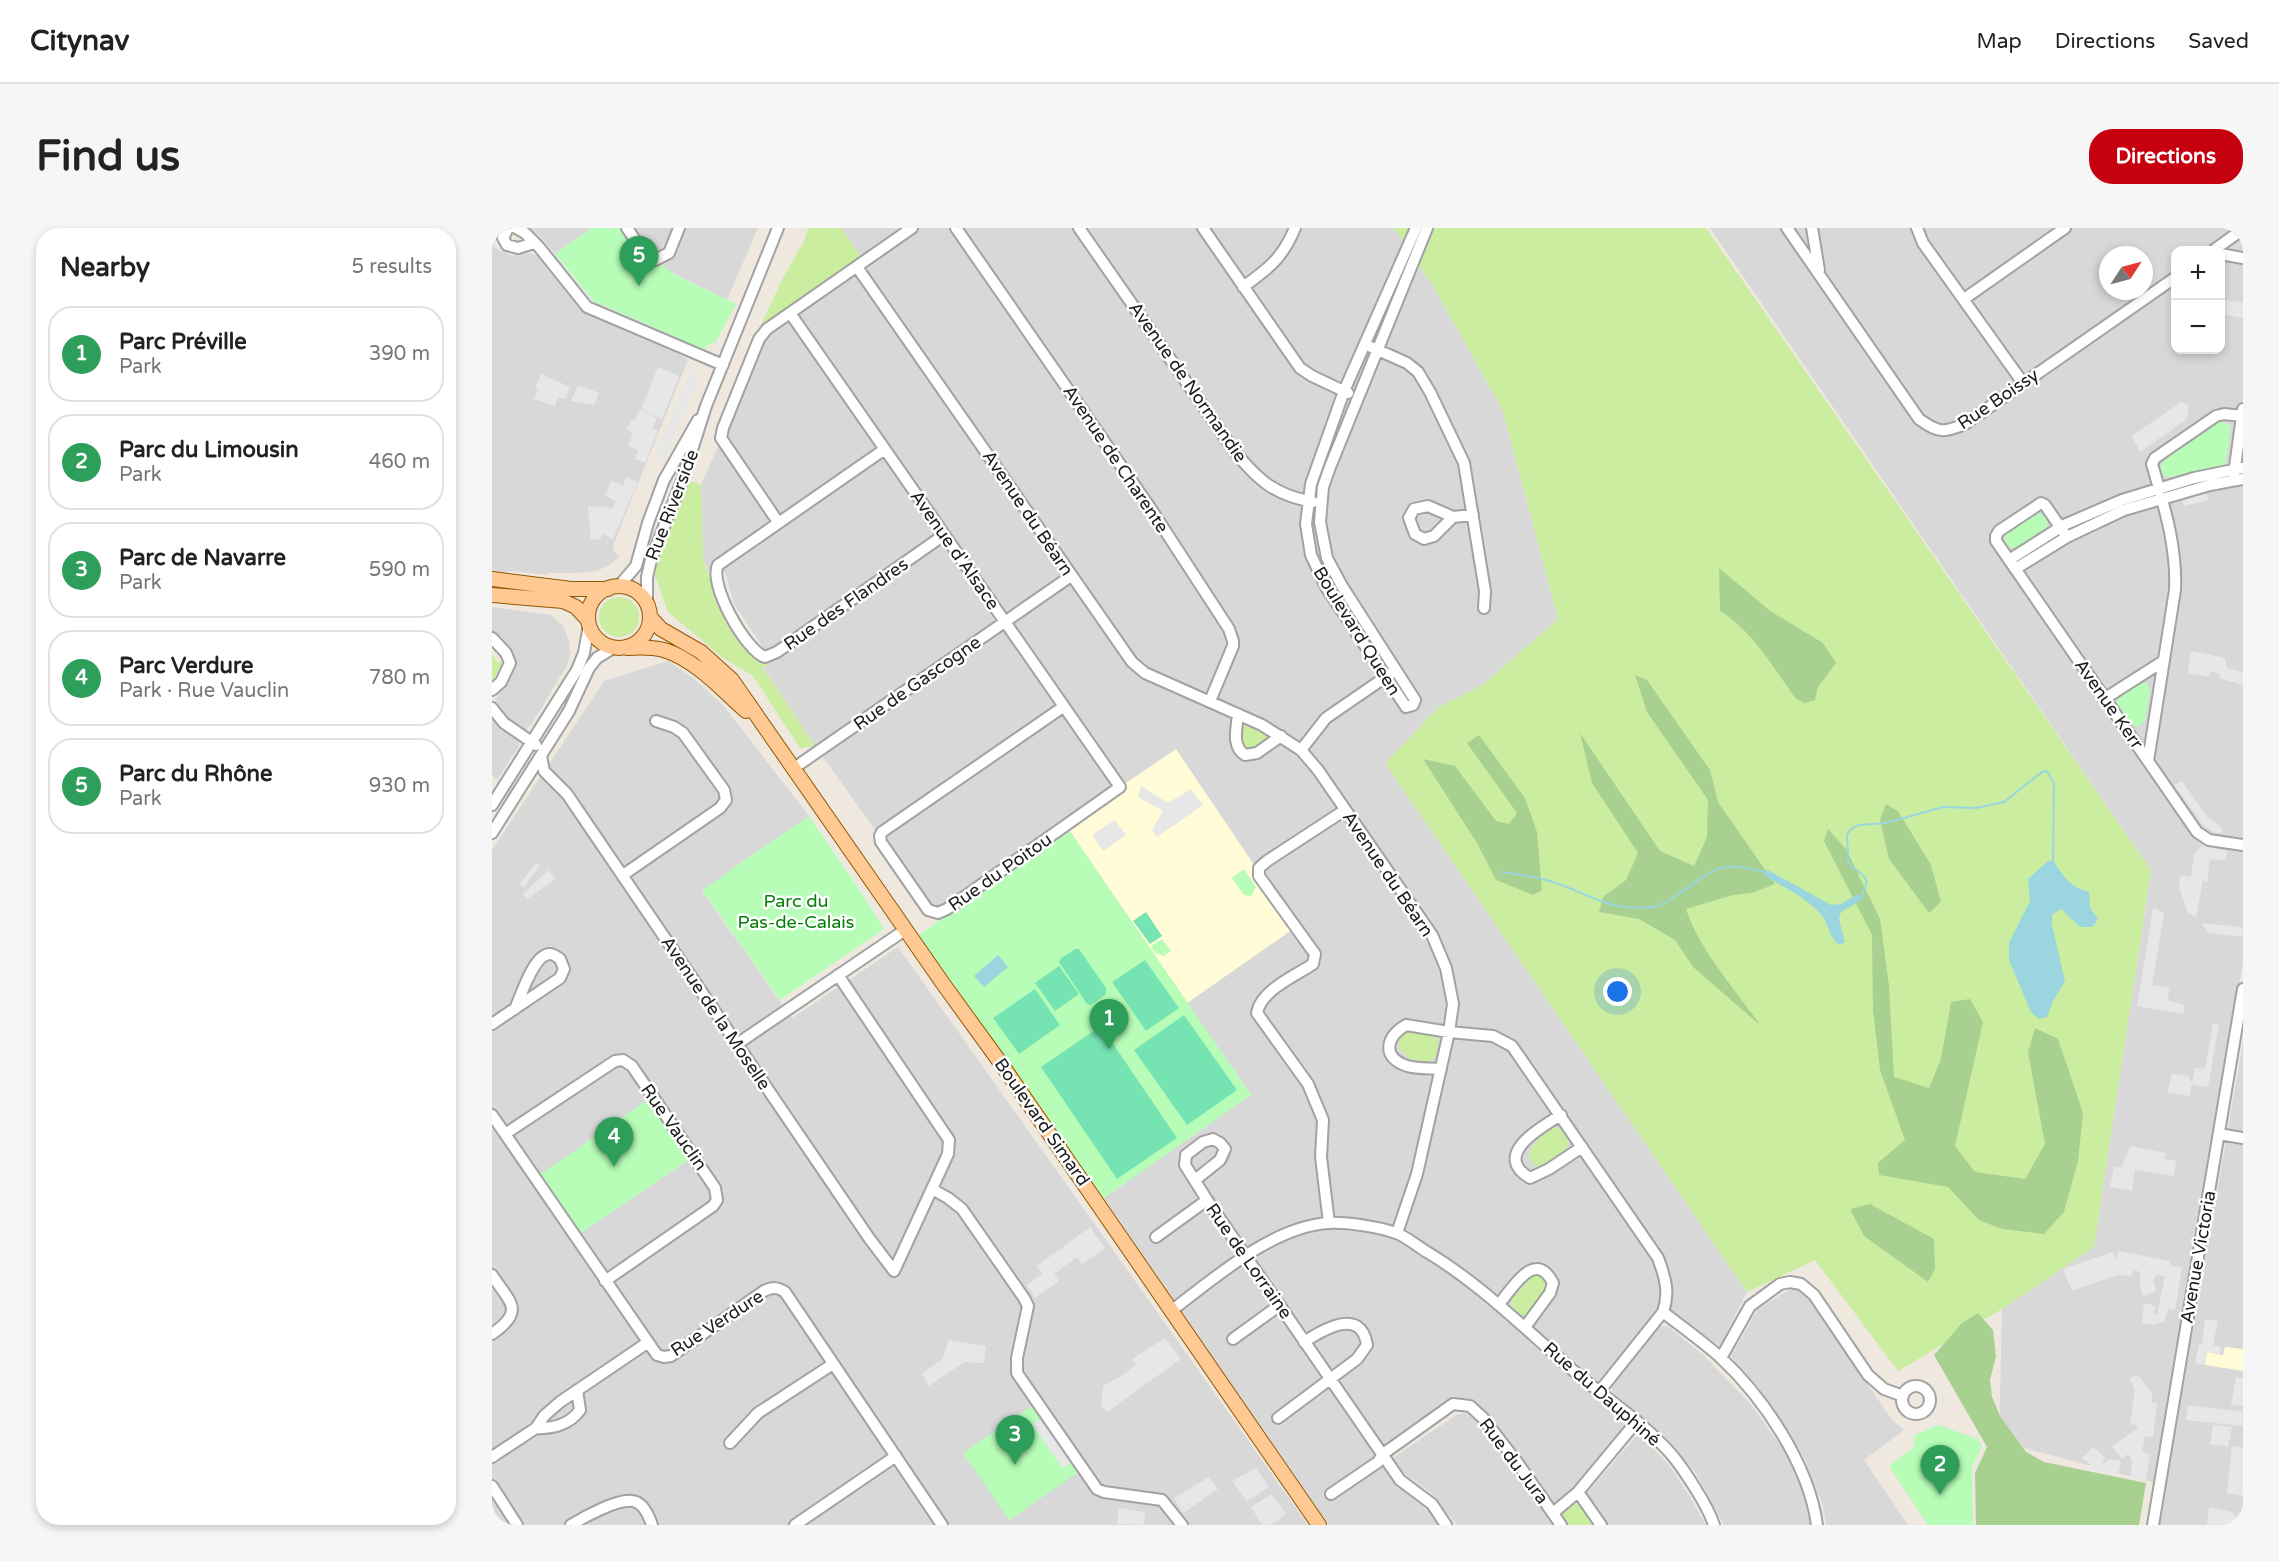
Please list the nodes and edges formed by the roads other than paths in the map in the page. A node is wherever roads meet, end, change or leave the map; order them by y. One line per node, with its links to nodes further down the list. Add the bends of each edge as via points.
1 (508, 228): 18 (street, via 503,238 507,245 518,248)
2 (516, 228): 18 (street)
3 (627, 228): 4 (street, via 651,259 669,253)
4 (679, 228)
5 (778, 228): 31 (street, Rue Riverside)
6 (912, 228): 23 (street)
7 (956, 228): 65 (street, Avenue de Charente, via 1151,509 1229,629 1233,646)
8 (1079, 228): 41 (street, Avenue de Normandie, via 1234,452 1254,475 1276,491)
9 (1203, 228): 26 (street)
10 (1295, 228): 26 (street, via 1277,260)
11 (1416, 228): 20 (street, Boulevard Queen)
12 (1427, 228): 20 (street, Boulevard Queen)
13 (1787, 228): 24 (street, Rue Boissy)
14 (1812, 228): 24 (street)
15 (1917, 228): 27 (street, via 1923,243)
16 (2065, 228): 27 (street)
17 (2243, 229): 19 (street)
18 (534, 243): 31 (street, via 587,307)
19 (2220, 246)
20 (1412, 252): 29 (street, Boulevard Queen); 30 (street, Boulevard Queen)
21 (2225, 255): 22 (street)
22 (2243, 258)
23 (857, 267): 28 (street); 50 (street, Avenue du Béarn)
24 (1821, 276): 32 (street, Rue Boissy, via 1919,419 1934,430 1949,431 1965,424)
25 (2171, 280): 32 (street, Rue Boissy)
26 (1243, 287): 33 (street, via 1300,368)
27 (1964, 299): 32 (street)
28 (790, 313): 37 (street, Avenue d'Alsace); 45 (street, via 759,339 721,438)
29 (1366, 344): 30 (street); 33 (street, Boulevard Queen)
30 (1376, 349): 34 (street, Boulevard Queen); 43 (street, via 1407,363 1424,380 1464,463)
31 (723, 365): 35 (street, Rue Riverside)
32 (2023, 383)
33 (1344, 391): 34 (street); 41 (street, Boulevard Queen, via 1311,484)
34 (1357, 396): 42 (street, Boulevard Queen, via 1323,487)
35 (706, 406): 52 (street, Rue Riverside, via 664,480 636,566); 55 (street, Rue Riverside, via 651,560)
36 (2242, 412): 38 (street); 40 (street, via 2216,416 2155,458 2152,464)
37 (885, 449): 45 (street, Rue des Flandres); 47 (street, Avenue d'Alsace)
38 (2239, 468): 39 (street); 40 (street)
39 (2238, 480): 40 (street)
40 (2160, 494): 46 (street, via 2122,500); 48 (street); 60 (street, via 2176,565)
41 (1309, 501): 42 (street, Avenue de Normandie); 62 (street, Boulevard Queen, via 1306,524 1311,555 1326,587)
42 (1322, 503): 61 (street, Boulevard Queen, via 1320,522 1328,558)
43 (1473, 515): 44 (street); 54 (street)
44 (1453, 517)
45 (778, 522): 47 (street, Rue des Flandres, via 716,569 726,608 754,651 765,657)
46 (2060, 527): 48 (street); 49 (street); 49 (street, Avenue Kerr, via 2041,503 1999,531 1996,541)
47 (944, 535): 57 (street, Avenue d'Alsace)
48 (2067, 537): 49 (street)
49 (2012, 564): 64 (street, Avenue Kerr)
50 (1071, 576): 57 (street, Rue de Gascogne); 65 (street, Avenue du Béarn, via 1138,668)
51 (492, 579): 52 (main road, via 572,589)
52 (615, 587): 55 (main road, via 636,591); 56 (main road, via 594,601)
53 (492, 595): 56 (main road, via 563,601 576,607)
54 (1484, 608)
55 (648, 611): 59 (main road, via 649,625 644,634); 70 (main road, Boulevard Simard, via 661,629 684,641 732,680)
56 (589, 622): 59 (main road, via 598,641); 72 (street, via 580,664)
57 (1005, 622): 66 (street, Avenue d'Alsace); 76 (street, Rue de Gascogne)
58 (492, 638): 63 (street, via 510,663 501,682)
59 (618, 648): 70 (main road, Boulevard Simard, via 654,648 673,654); 74 (street, via 591,664 574,702)
60 (2162, 662): 64 (street); 75 (street)
61 (1396, 671): 62 (street); 62 (street, Boulevard Queen, via 1416,700 1413,705 1406,707)
62 (1385, 678): 73 (street, via 1326,718)
63 (492, 690)
64 (2104, 699): 75 (street, Avenue Kerr)
65 (1209, 701): 68 (street, Avenue du Béarn)
66 (1063, 706): 77 (street, Avenue d'Alsace); 77 (street, Rue du Poitou, via 882,832 881,842 924,906 933,913 947,909)
67 (492, 708): 72 (street, via 504,723)
68 (1238, 714): 71 (street, Avenue du Béarn); 71 (street, via 1236,742 1245,755 1257,753)
69 (656, 721): 82 (street, via 683,733 724,790 726,800)
70 (759, 722): 76 (main road, Boulevard Simard)
71 (1281, 736): 73 (street, Avenue du Béarn)
72 (532, 743): 74 (street); 78 (street)
73 (1301, 750): 79 (street, Avenue du Béarn)
74 (542, 753): 80 (street); 82 (street, Avenue de la Moselle, via 543,769 567,794)
75 (2148, 760): 81 (street, Avenue Kerr, via 2197,832 2209,840)
76 (794, 768): 83 (main road, Boulevard Simard)
77 (1120, 787)
78 (492, 805)
79 (1345, 810): 88 (street, Avenue du Béarn, via 1432,935 1446,968 1453,1004); 100 (street, via 1259,868 1259,876 1314,954 1313,964 1268,994 1258,1005 1257,1013 1308,1084 1323,1120 1321,1156)
80 (492, 832)
81 (2243, 845)
82 (623, 875): 89 (street, Avenue de la Moselle)
83 (905, 930): 84 (street); 108 (main road, Boulevard Simard)
84 (838, 975): 89 (street); 98 (street, via 949,1140 948,1154)
85 (2243, 989): 94 (street, Avenue Victoria)
86 (515, 1009): 86 (street, via 560,978 564,969 560,959 551,954 536,961); 87 (street)
87 (492, 1024)
88 (1449, 1032): 90 (street, Avenue du Béarn); 90 (street, via 1406,1025 1389,1039 1389,1049 1397,1060 1408,1066); 92 (street, via 1493,1036 1512,1046)
89 (737, 1044): 98 (street, Avenue de la Moselle, via 894,1271)
90 (1441, 1069): 101 (street, Avenue du Béarn, via 1416,1174)
91 (492, 1115): 93 (street, Rue Verdure)
92 (1561, 1115): 96 (street); 96 (street, via 1527,1137 1518,1149 1516,1160 1522,1173 1530,1178)
93 (505, 1134): 105 (street, Rue Verdure); 105 (street, Rue Vauclin, via 615,1061 623,1060 632,1066 694,1156 715,1188 717,1200 713,1206)
94 (2219, 1134): 95 (street); 144 (street, Avenue Victoria)
95 (2243, 1137)
96 (1581, 1147): 109 (street, via 1658,1258 1667,1281)
97 (1195, 1180): 99 (street, Rue de Lorraine)
98 (932, 1189): 137 (street, via 962,1209 1024,1298 1028,1306 1017,1373 1097,1489 1162,1500)
99 (1207, 1200): 102 (street); 103 (street, Rue de Lorraine)
100 (1329, 1223): 101 (street, Rue du Dauphiné); 103 (street, Rue du Dauphiné, via 1275,1239)
101 (1397, 1233): 106 (street, Rue du Dauphiné, via 1443,1261)
102 (1156, 1237)
103 (1245, 1257): 107 (street, Rue de Lorraine); 108 (street, Rue du Dauphiné)
104 (492, 1275): 111 (street, via 513,1307 512,1316)
105 (605, 1281): 114 (street, Rue Verdure)
106 (1499, 1304): 110 (street, Rue du Dauphiné); 110 (street, via 1528,1270 1536,1268 1548,1274 1553,1283 1550,1293)
107 (1280, 1305): 112 (street); 113 (street, Rue de Lorraine)
108 (1172, 1310): 138 (main road, Boulevard Simard)
109 (1663, 1312): 115 (street); 119 (street)
110 (1525, 1327): 119 (street, Rue du Dauphiné)
111 (493, 1330)
112 (1233, 1339)
113 (1304, 1342): 117 (street, Rue de Lorraine); 117 (street, via 1326,1328 1347,1323 1365,1334 1367,1345 1357,1359)
114 (648, 1343): 116 (street, Rue Verdure, via 657,1355 670,1356 764,1291 779,1288); 118 (street)
115 (1721, 1358): 120 (street, via 1750,1306 1780,1284 1801,1284 1814,1295 1868,1375 1884,1389); 143 (street, via 1746,1384 1782,1434 1805,1480)
116 (833, 1364): 124 (street, via 758,1413); 126 (street, Rue Verdure)
117 (1331, 1379): 121 (street); 125 (street, Rue de Lorraine)
118 (577, 1390): 123 (street, via 544,1416); 123 (street, via 580,1410 576,1417 548,1429)
119 (1599, 1392): 122 (street, Rue du Dauphiné)
120 (1903, 1396)
121 (1278, 1418)
122 (1637, 1421): 129 (street, Rue du Jura); 142 (street, Rue du Dauphiné, via 1672,1456)
123 (536, 1428): 127 (street)
124 (730, 1443)
125 (1383, 1454): 130 (street, Rue du Jura, via 1378,1462); 131 (street, Rue du Jura, via 1453,1404 1470,1406); 139 (street, Rue de Lorraine, via 1400,1480 1432,1504)
126 (896, 1456): 135 (street); 136 (street, Rue Verdure)
127 (492, 1457)
128 (492, 1486): 132 (street)
129 (1578, 1492): 131 (street, Rue du Jura); 141 (street, Rue du Jura)
130 (1331, 1494)
131 (1553, 1513): 140 (street, Rue du Jura)
132 (518, 1525)
133 (571, 1525): 134 (street, via 594,1512 631,1500 645,1510)
134 (652, 1525)
135 (795, 1525)
136 (942, 1525)
137 (1182, 1525)
138 (1320, 1525)
139 (1446, 1525)
140 (1561, 1525)
141 (1601, 1525)
142 (1714, 1525)
143 (1817, 1525)
144 (2153, 1525)

